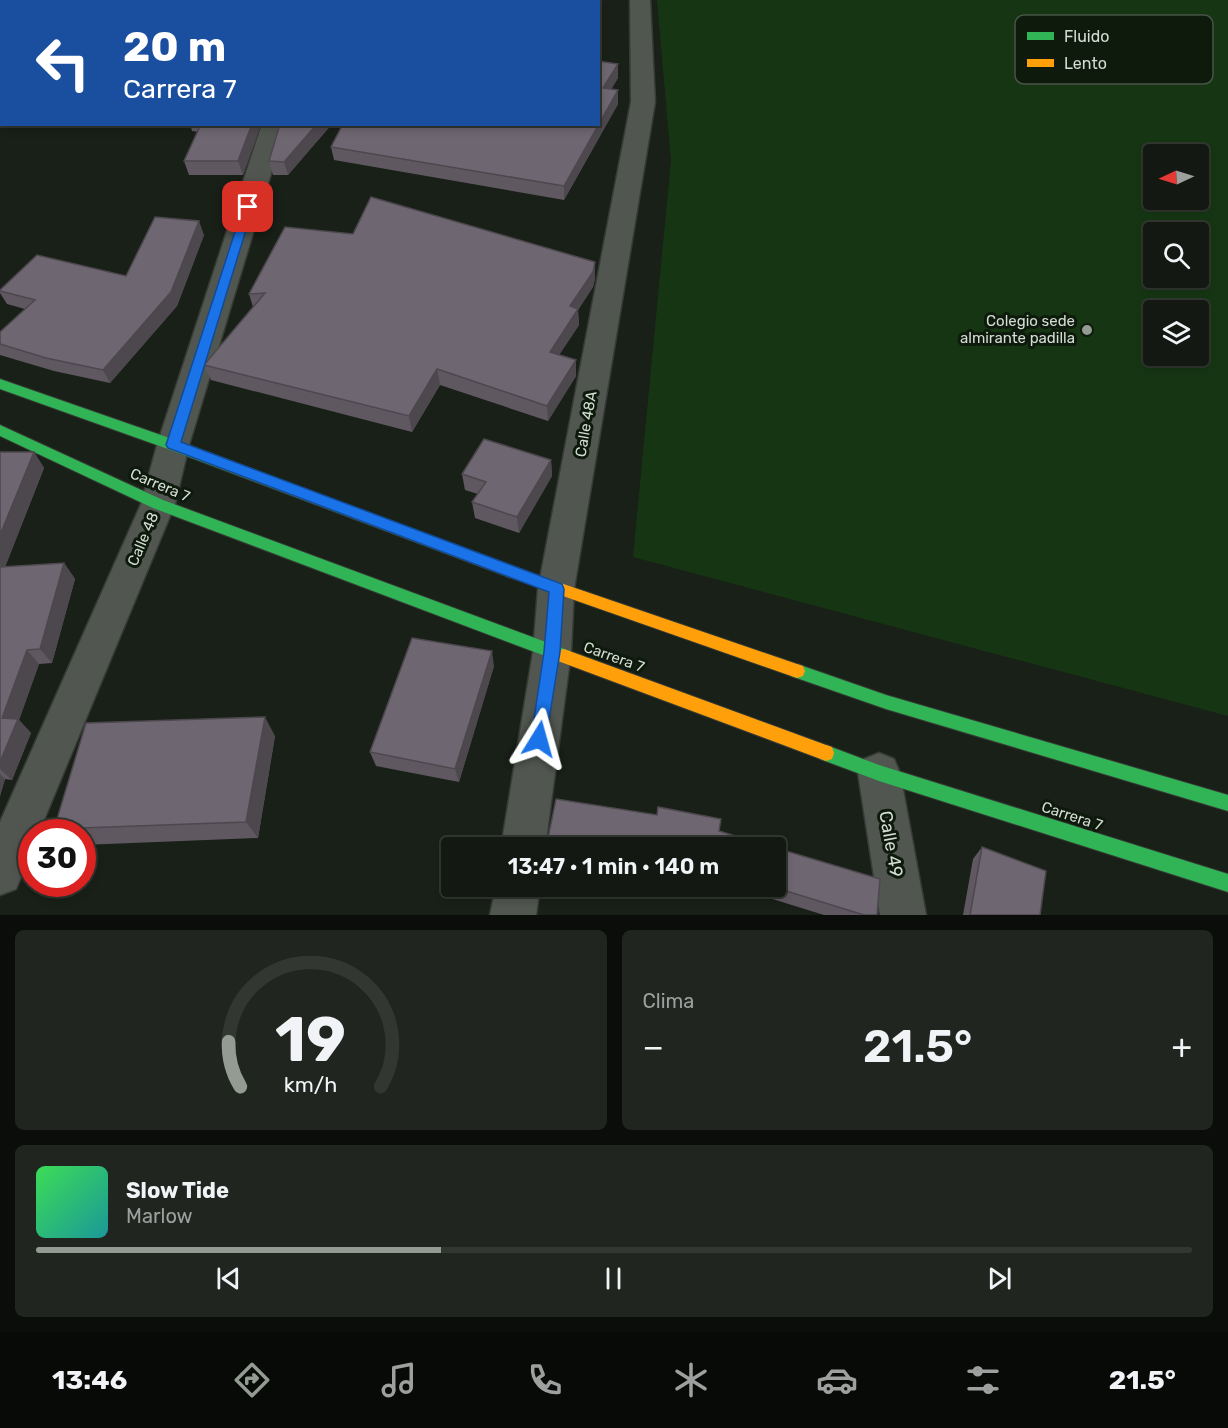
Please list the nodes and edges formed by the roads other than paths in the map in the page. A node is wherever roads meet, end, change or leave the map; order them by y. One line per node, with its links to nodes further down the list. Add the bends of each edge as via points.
1 (640, 0): 7 (street, Calle 48A, via 643,102)
2 (272, 126): 5 (street, Calle 48)
3 (0, 384): 5 (street)
4 (0, 430): 6 (street, Carrera 7)
5 (173, 445): 6 (street, Calle 48); 7 (street)
6 (158, 504): 8 (street, Carrera 7); 12 (street, Calle 48)
7 (556, 589): 8 (street, Calle 48A); 10 (street, via 886,702)
8 (552, 652): 9 (street, Carrera 7); 11 (street, Calle 48A)
9 (879, 773): 13 (street, Carrera 7); 16 (street, Calle 49)
10 (1228, 803)
11 (525, 837)
12 (0, 873)
13 (1228, 883)
14 (516, 897): 15 (street)
15 (513, 915)
16 (903, 915)

